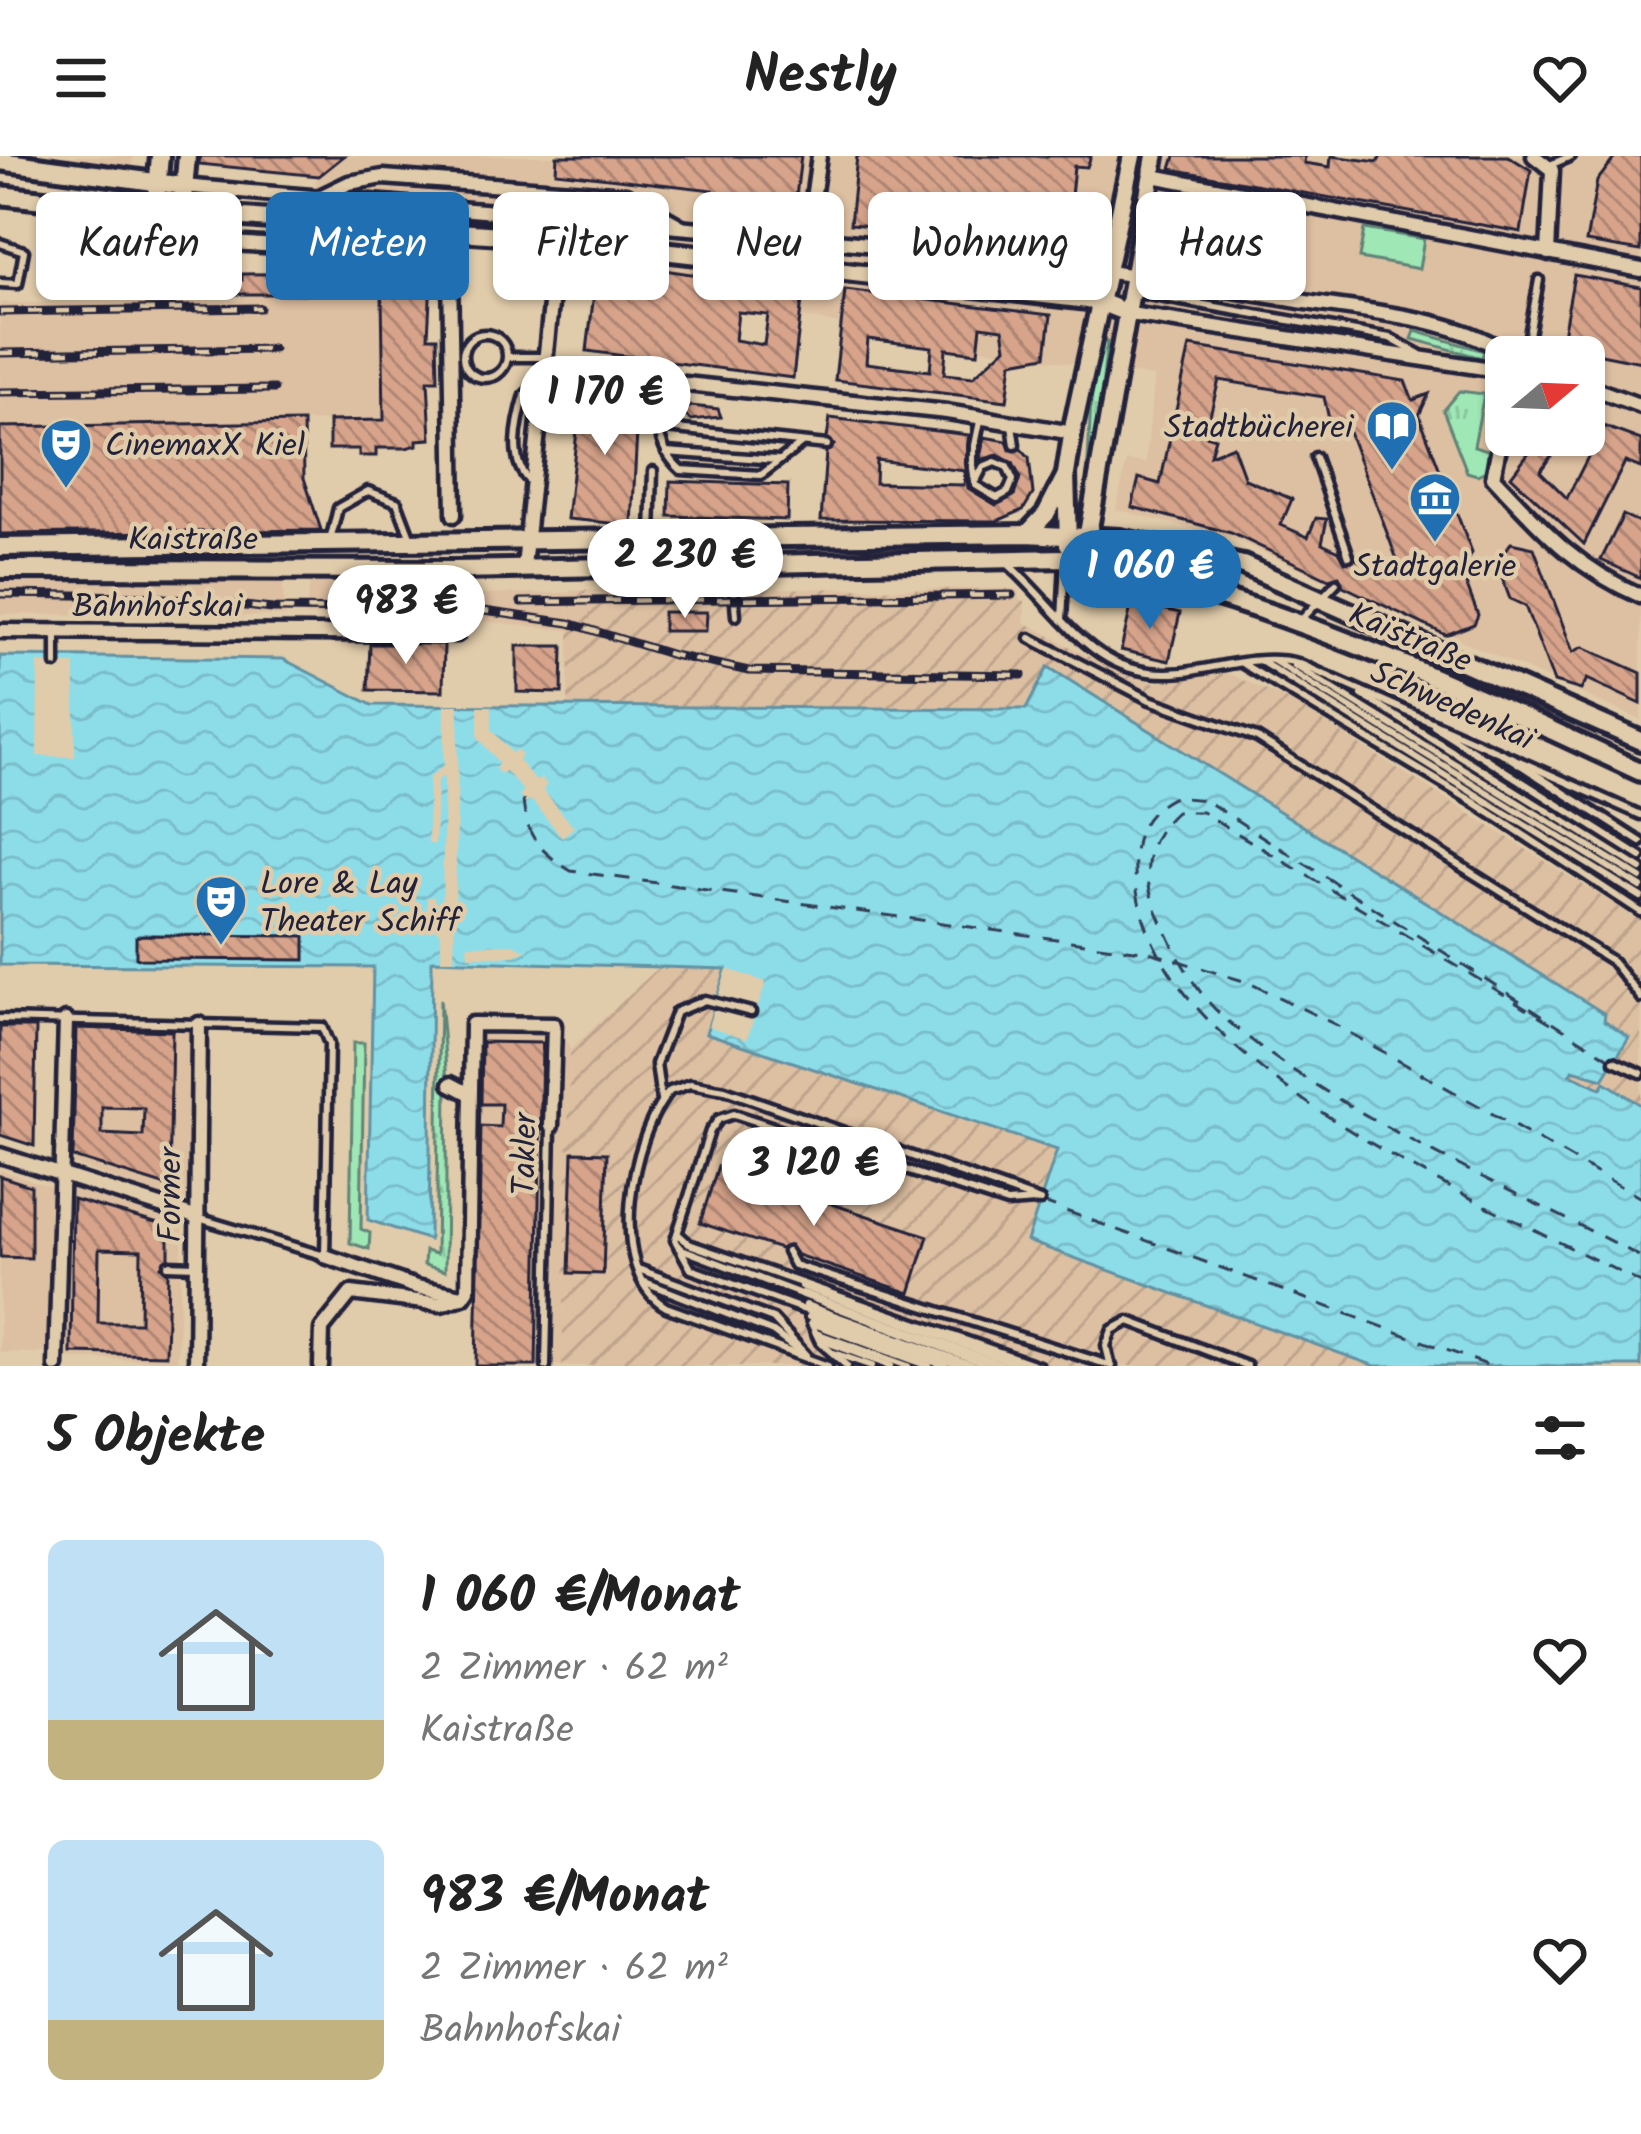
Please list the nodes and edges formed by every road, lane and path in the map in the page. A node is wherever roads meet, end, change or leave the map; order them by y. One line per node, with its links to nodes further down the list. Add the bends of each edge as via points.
1 (160, 156): 11 (main road)
2 (187, 156): 12 (main road)
3 (819, 156): 16 (street)
4 (1132, 156): 25 (main road)
5 (1155, 156): 10 (main road)
6 (1534, 156): 9 (street)
7 (1571, 156): 9 (lane)
8 (0, 161): 11 (main road)
9 (1550, 165): 28 (street)
10 (1153, 176): 17 (street); 33 (main road)
11 (157, 183): 12 (main road); 13 (main road)
12 (184, 186): 14 (main road); 18 (street)
13 (156, 192)
14 (184, 192)
15 (334, 192): 23 (street, via 397,178 626,195)
16 (814, 192)
17 (1230, 192)
18 (266, 194)
19 (0, 195): 20 (main road)
20 (36, 201)
21 (1306, 207): 28 (street)
22 (669, 227): 23 (street)
23 (683, 228): 24 (street)
24 (693, 229)
25 (1112, 238)
26 (0, 243): 32 (lane, via 24,250 18,284)
27 (669, 252): 36 (main road)
28 (1548, 253): 29 (street)
29 (1641, 270)
30 (1112, 274): 33 (street)
31 (1539, 280): 38 (lane)
32 (0, 283)
33 (1134, 284): 36 (street); 37 (main road); 39 (street, via 1391,316); 40 (lane, via 1390,338)
34 (450, 300): 61 (street)
35 (553, 300): 42 (street)
36 (1097, 301): 37 (main road); 50 (main road)
37 (1130, 314): 40 (street); 64 (main road)
38 (1529, 336)
39 (1485, 344)
40 (1419, 354): 43 (street)
41 (508, 357): 41 (lane, via 499,339 485,334 471,339 463,358 468,371 486,379 503,371); 42 (lane)
42 (547, 368): 44 (street); 66 (street)
43 (1485, 368)
44 (659, 382): 47 (street); 49 (lane)
45 (1605, 393): 46 (street)
46 (1641, 406)
47 (981, 417): 48 (street); 60 (lane, via 975,485 997,498 1013,480 995,462)
48 (1012, 421): 50 (street); 53 (lane)
49 (657, 427): 51 (lane); 54 (lane)
50 (1073, 433): 59 (main road)
51 (802, 443): 52 (lane); 57 (lane)
52 (827, 445)
53 (1016, 445)
54 (665, 452): 57 (lane); 57 (lane, via 681,470 761,475)
55 (1497, 456): 78 (street, via 1493,477 1593,575)
56 (1315, 457): 71 (lane)
57 (782, 460)
58 (653, 471): 65 (lane)
59 (1066, 474): 62 (main road); 63 (main road)
60 (977, 478)
61 (454, 515)
62 (1027, 534): 63 (main road, Kaistraße); 67 (main road, Kaistraße)
63 (1069, 535): 64 (main road, Kaistraße); 72 (main road)
64 (1090, 536): 72 (main road); 79 (main road, Kaistraße, via 1205,554)
65 (651, 539): 66 (main road, Kaistraße); 67 (main road, Kaistraße)
66 (525, 540): 69 (main road, Kaistraße); 75 (street)
67 (730, 541): 74 (lane)
68 (330, 542): 69 (main road, Kaistraße); 69 (lane, via 338,508 368,491 400,506); 70 (main road, Kaistraße)
69 (411, 542)
70 (0, 547)
71 (1349, 556)
72 (1066, 559): 73 (main road, Kaistraße); 81 (main road, Kaistraße); 82 (lane)
73 (1003, 560): 74 (main road, Kaistraße); 82 (lane, Schwedenkai)
74 (732, 562): 75 (main road, Kaistraße); 80 (lane)
75 (524, 567): 76 (main road, Kaistraße)
76 (0, 569)
77 (1336, 583): 79 (lane)
78 (1641, 596)
79 (1321, 599): 81 (lane); 94 (main road, Kaistraße)
80 (736, 616)
81 (1300, 621): 96 (main road, Kaistraße)
82 (1064, 626): 90 (lane, Schwedenkai, via 1119,665 1150,675)
83 (0, 631): 85 (street, Bahnhofskai)
84 (457, 634): 85 (street, Bahnhofskai)
85 (56, 638): 91 (lane)
86 (1030, 638): 104 (lane, via 1150,700 1257,738 1612,961)
87 (1271, 659): 88 (lane, Schwedenkai); 89 (lane, Schwedenkai); 101 (lane)
88 (1259, 660): 90 (lane, Schwedenkai); 102 (lane)
89 (1286, 660): 92 (lane, Schwedenkai); 101 (lane)
90 (1240, 662): 103 (lane)
91 (56, 664)
92 (1344, 683): 93 (lane, Schwedenkai); 100 (lane)
93 (1421, 717): 95 (lane, Schwedenkai); 99 (lane)
94 (1641, 741)
95 (1500, 751): 97 (lane, Schwedenkai); 98 (lane)
96 (1641, 772)
97 (1641, 815)
98 (1641, 842)
99 (1641, 857)
100 (1641, 868)
101 (1641, 883)
102 (1641, 897)
103 (1641, 912)
104 (1641, 998)
105 (752, 1012): 113 (lane, via 693,1003 671,1019 656,1064)
106 (0, 1019): 107 (lane)
107 (66, 1020): 108 (lane); 116 (street)
108 (199, 1024): 117 (street, Former); 120 (lane, via 325,1031)
109 (1614, 1061): 110 (lane)
110 (1641, 1073)
111 (451, 1084): 112 (street)
112 (470, 1094): 114 (street, Takler, via 472,1024 554,1025); 124 (street)
113 (662, 1100): 118 (lane, via 690,1084 725,1090 1040,1201 1007,1203 729,1114 710,1131); 123 (lane, via 631,1197)
114 (550, 1126): 131 (lane, Takler)
115 (0, 1155): 116 (street)
116 (62, 1172): 117 (street); 128 (street)
117 (198, 1218): 120 (lane); 122 (street, Former)
118 (677, 1230): 125 (lane); 125 (lane, via 676,1246 692,1257)
119 (787, 1252): 145 (lane, via 794,1265)
120 (325, 1256): 124 (street)
121 (168, 1265): 122 (lane)
122 (196, 1266): 129 (street, Former)
123 (638, 1268): 127 (lane, via 642,1280 773,1332); 127 (lane, via 773,1319)
124 (463, 1297): 130 (street, via 441,1304 351,1293 322,1330)
125 (807, 1308): 126 (lane); 135 (lane); 136 (lane); 137 (lane); 138 (lane); 139 (lane); 140 (lane); 141 (lane); 142 (lane); 143 (lane); 144 (lane)
126 (826, 1349): 133 (lane); 134 (lane)
127 (808, 1358): 132 (lane)
128 (56, 1366)
129 (196, 1366)
130 (321, 1366)
131 (546, 1366)
132 (828, 1366)
133 (847, 1366)
134 (872, 1366)
135 (891, 1366)
136 (908, 1366)
137 (929, 1366)
138 (945, 1366)
139 (960, 1366)
140 (976, 1366)
141 (991, 1366)
142 (1007, 1366)
143 (1023, 1366)
144 (1039, 1366)
145 (1112, 1366): 146 (lane, via 1112,1330 1129,1321)
146 (1247, 1366)

